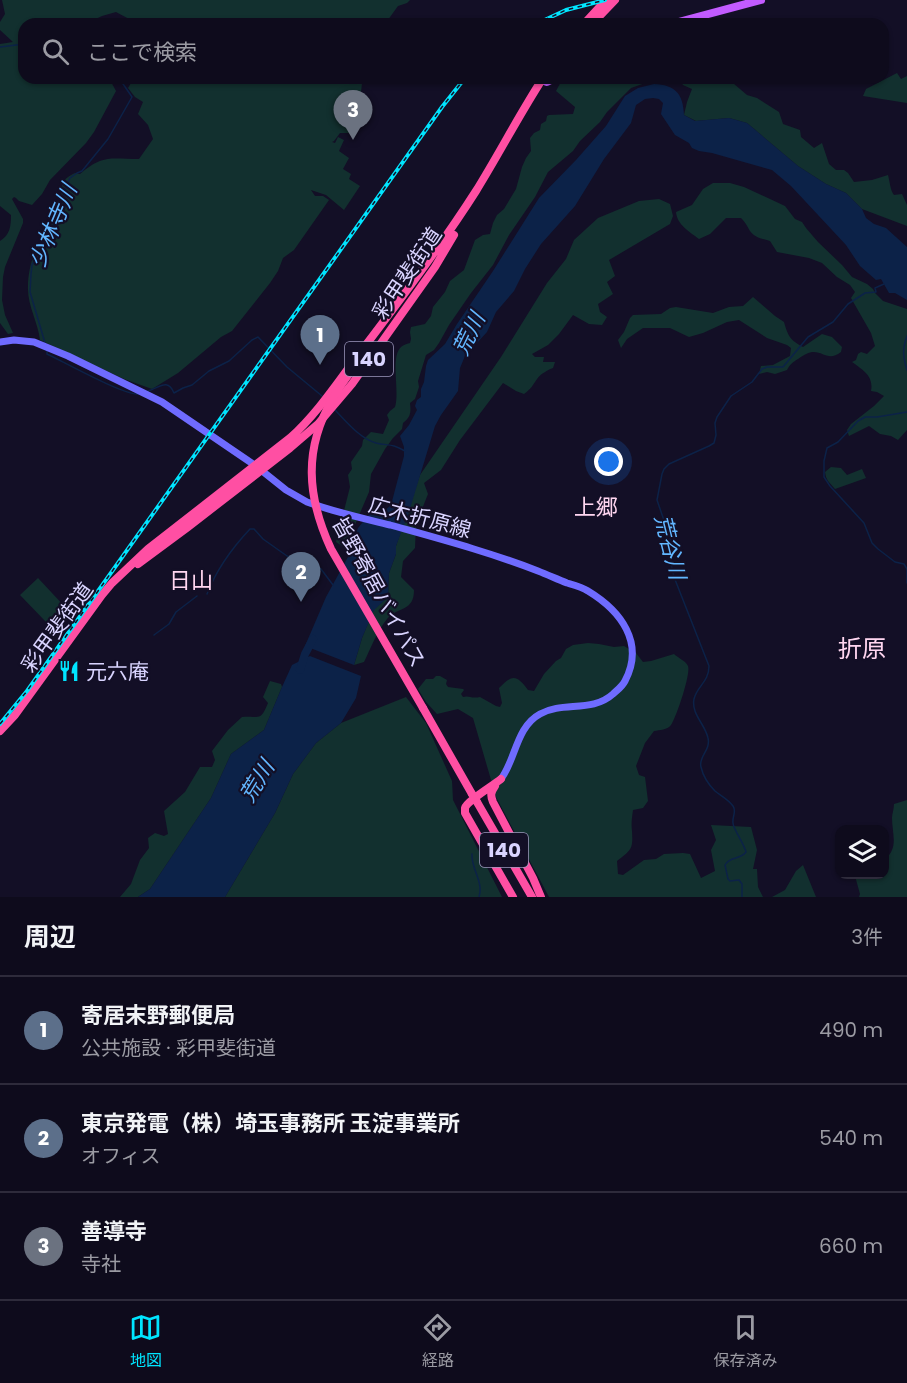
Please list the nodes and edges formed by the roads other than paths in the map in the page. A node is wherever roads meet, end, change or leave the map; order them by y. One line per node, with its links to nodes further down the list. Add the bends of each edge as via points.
1 (761, 0): 5 (main road)
2 (608, 2): 3 (highway); 4 (highway)
3 (591, 18)
4 (596, 18)
5 (694, 18)
6 (544, 84): 7 (highway, 彩甲斐街道 / 140, via 487,183)
7 (444, 243): 9 (highway, 彩甲斐街道 / 140); 10 (highway, 彩甲斐街道 / 140, via 435,267); 15 (highway, 皆野寄居バイパス / 140, bridge, via 334,396 314,447 314,503 331,549)
8 (0, 342): 11 (main road, 広木折原線, via 34,342 148,394)
9 (322, 404): 10 (highway); 11 (highway, 彩甲斐街道 / 140)
10 (333, 407): 11 (highway, 彩甲斐街道 / 140, via 301,440)
11 (258, 468): 12 (highway, 彩甲斐街道 / 140, via 112,583); 13 (main road, 広木折原線, via 300,499 321,507 490,554 584,588 618,616 632,642 633,654 621,688 600,702 551,709 532,719)
12 (0, 731)
13 (501, 778): 14 (highway, via 469,803 465,813); 16 (highway, via 491,798)
14 (513, 897)
15 (532, 897)
16 (541, 897)

